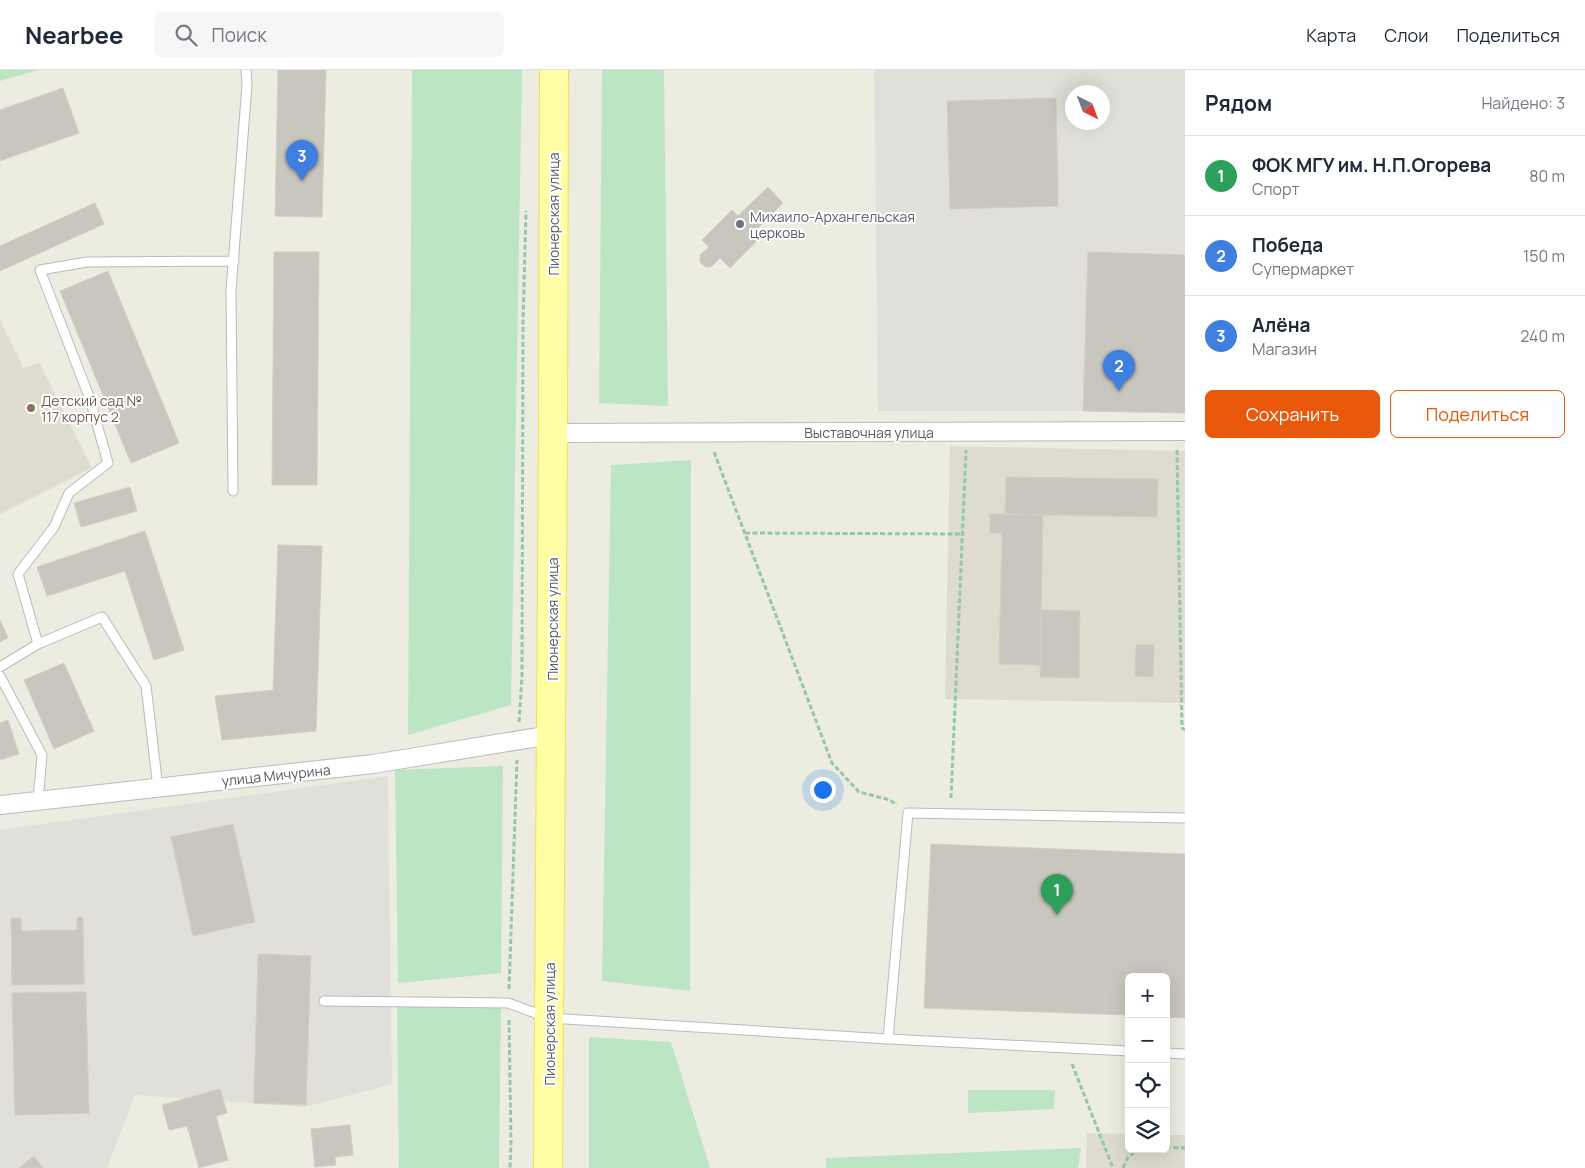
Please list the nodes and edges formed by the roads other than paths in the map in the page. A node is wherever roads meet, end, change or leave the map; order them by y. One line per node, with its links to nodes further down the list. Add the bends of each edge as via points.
1 (246, 70): 3 (lane)
2 (554, 70): 5 (main road, Пионерская улица)
3 (234, 261): 6 (lane, via 231,291); 7 (lane, via 87,262 40,270 90,399 108,463 68,493 54,526 18,574)
4 (1181, 431): 5 (street, Выставочная улица)
5 (553, 433): 10 (main road, Пионерская улица)
6 (232, 491)
7 (38, 644): 8 (lane); 11 (lane, via 102,617 146,686)
8 (0, 667)
9 (0, 676): 12 (lane, via 42,755)
10 (551, 735): 11 (street, улица Мичурина, via 373,764); 16 (main road, Пионерская улица)
11 (158, 788): 12 (street, улица Мичурина)
12 (38, 801): 13 (street, улица Мичурина)
13 (0, 805)
14 (1185, 818): 17 (lane, via 908,813)
15 (324, 1001): 16 (lane, via 508,1003)
16 (549, 1018): 17 (lane); 21 (main road, Пионерская улица)
17 (888, 1039): 18 (lane)
18 (1125, 1051)
19 (1170, 1053): 20 (lane)
20 (1185, 1054)
21 (548, 1168)

